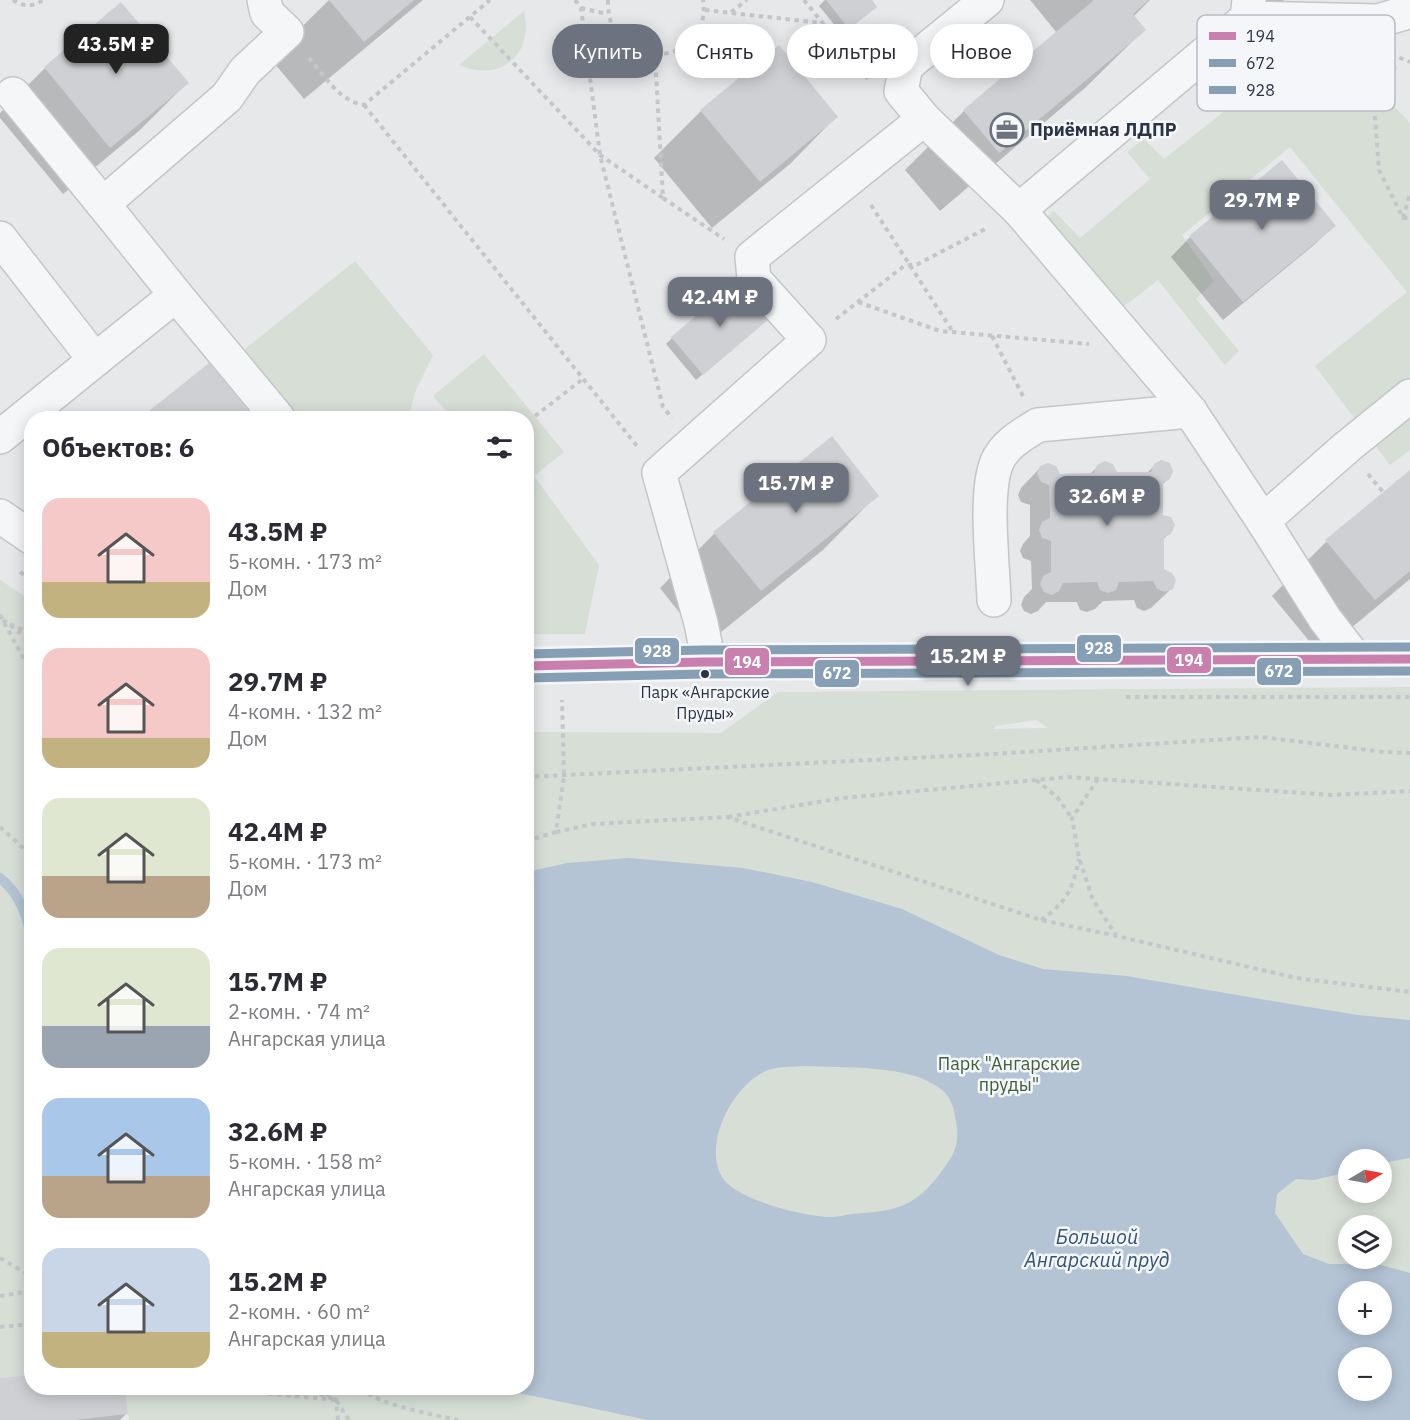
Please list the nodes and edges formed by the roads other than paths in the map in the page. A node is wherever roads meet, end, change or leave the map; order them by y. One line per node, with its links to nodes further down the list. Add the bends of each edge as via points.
1 (264, 0): 10 (street, via 267,13 287,33 245,70 227,97)
2 (987, 0): 9 (street, via 906,66 901,91)
3 (1248, 9): 5 (street)
4 (1410, 9): 6 (street)
5 (1313, 15)
6 (1395, 16)
7 (1197, 54): 11 (street)
8 (13, 94): 10 (street)
9 (924, 119): 11 (street); 27 (street, via 752,258 754,279 809,340 659,473)
10 (103, 204): 13 (street)
11 (1019, 210): 18 (street)
12 (0, 238): 14 (street)
13 (176, 295): 14 (street); 17 (street)
14 (95, 360): 16 (street)
15 (1410, 396): 22 (street)
16 (32, 411)
17 (272, 411)
18 (1190, 411): 22 (street); 24 (street, via 1038,425 1017,437 998,460 990,488)
19 (24, 418): 20 (street)
20 (0, 437)
21 (0, 516): 23 (street)
22 (1263, 521): 25 (street, via 1325,620)
23 (24, 532)
24 (994, 600)
25 (1356, 659): 26 (street); 27 (street)
26 (1410, 659)
27 (709, 663): 28 (street)
28 (534, 666)

